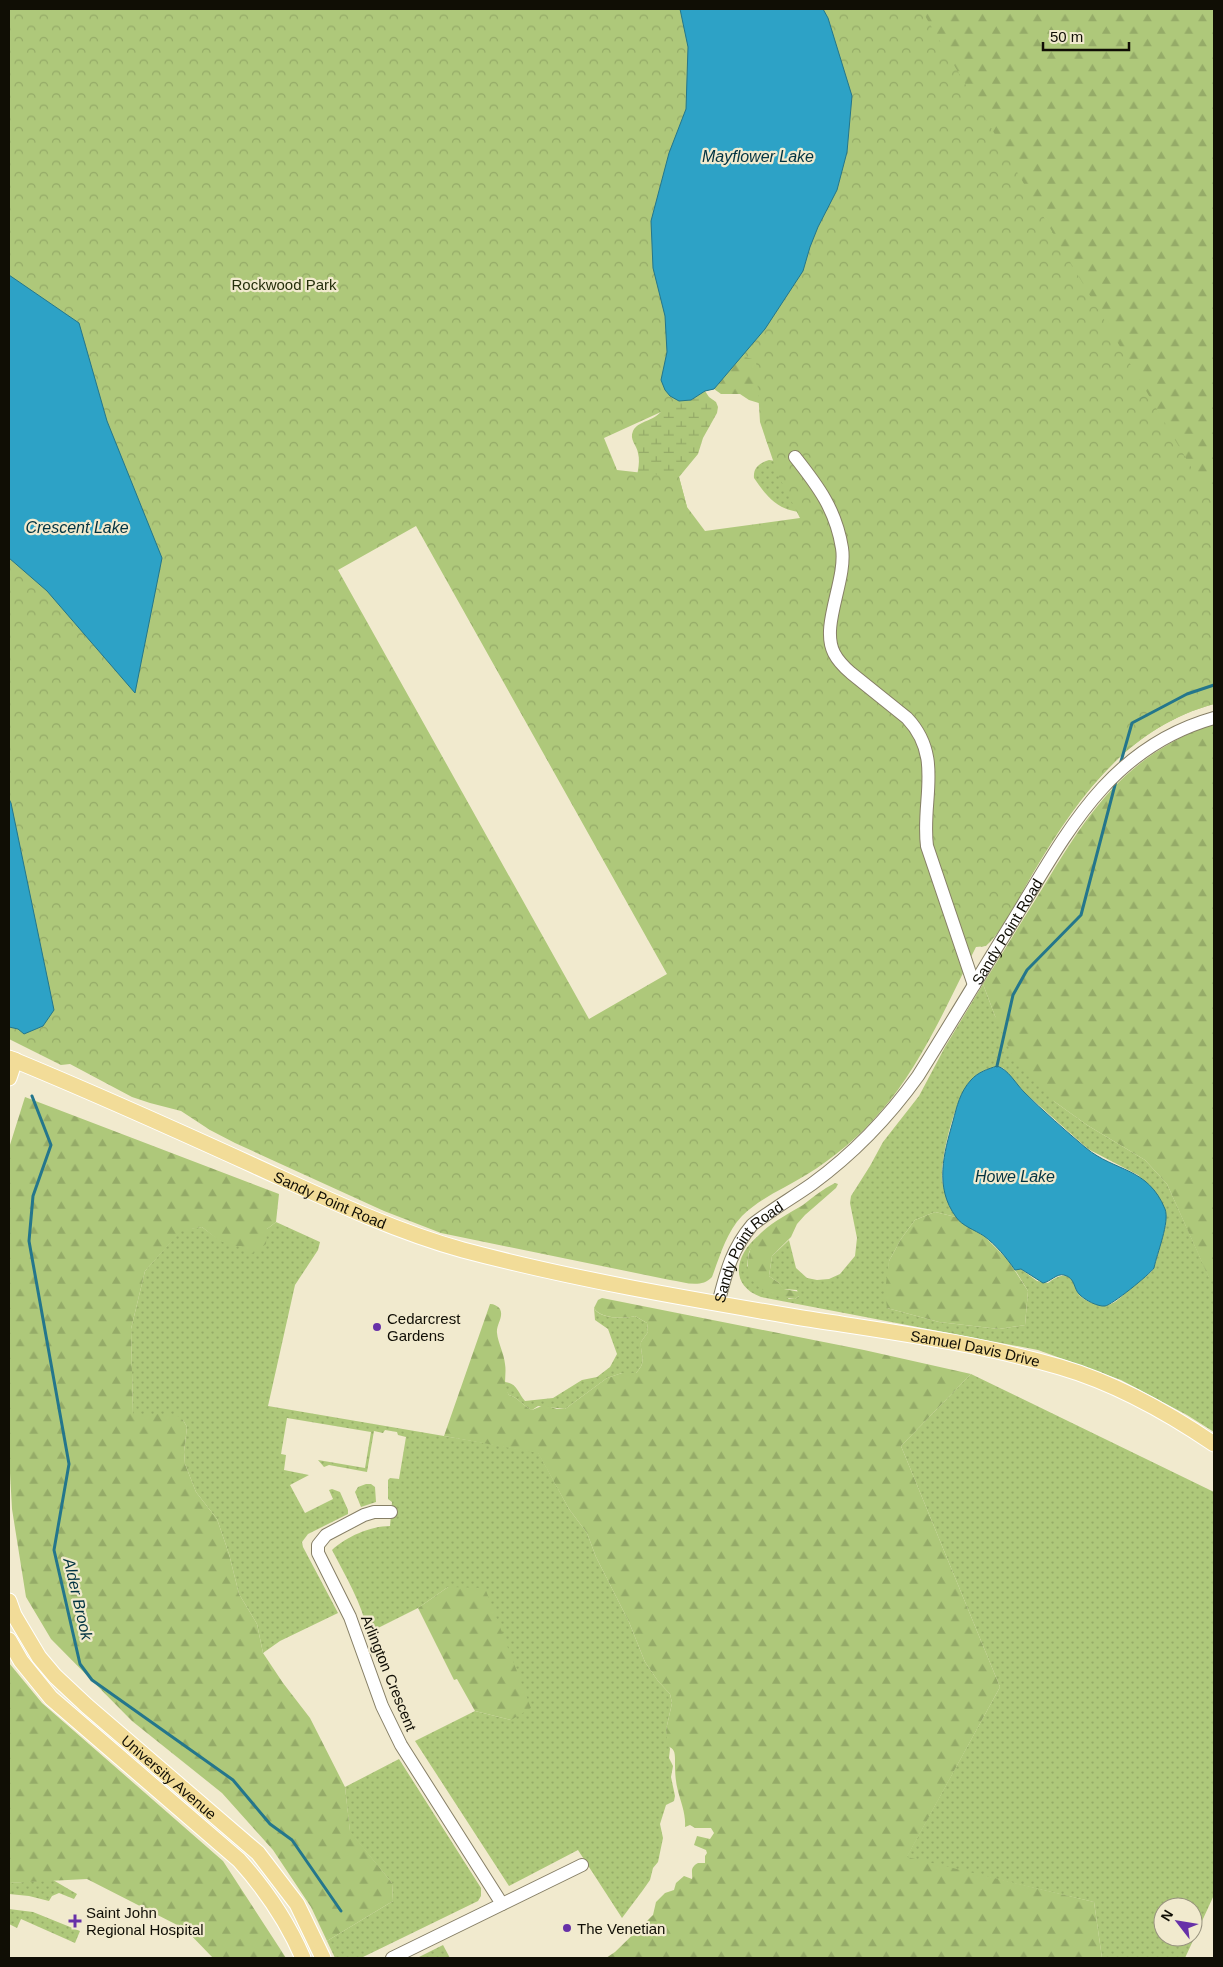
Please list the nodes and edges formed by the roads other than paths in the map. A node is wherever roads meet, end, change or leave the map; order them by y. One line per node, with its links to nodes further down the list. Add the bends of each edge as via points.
1 (796, 457): 3 (street, via 828,502 842,548 842,567 831,624 833,652 843,666 907,718 924,745 930,770 927,846)
2 (1214, 718): 3 (street, Sandy Point Road, via 1153,746 1103,786 1060,844)
3 (974, 985): 6 (street, Sandy Point Road, via 918,1076 875,1130 833,1168 767,1213 741,1237 727,1266)
4 (12, 1059): 5 (main road); 6 (main road, Sandy Point Road, via 341,1204 426,1238 574,1277)
5 (9, 1078)
6 (718, 1304): 7 (main road, Samuel Davis Drive, via 968,1346 1062,1367 1129,1394)
7 (1214, 1444)
8 (391, 1512): 12 (street, Arlington Crescent, via 370,1513 326,1535 318,1545 318,1553 347,1612 382,1706 401,1745)
9 (9, 1601): 14 (main road, University Avenue, via 39,1657 60,1681 267,1864 297,1904)
10 (9, 1640): 13 (main road, University Avenue, via 21,1661 51,1698 254,1876 282,1915)
11 (582, 1865): 12 (street)
12 (502, 1904): 15 (street)
13 (303, 1958)
14 (323, 1958)
15 (392, 1958)

